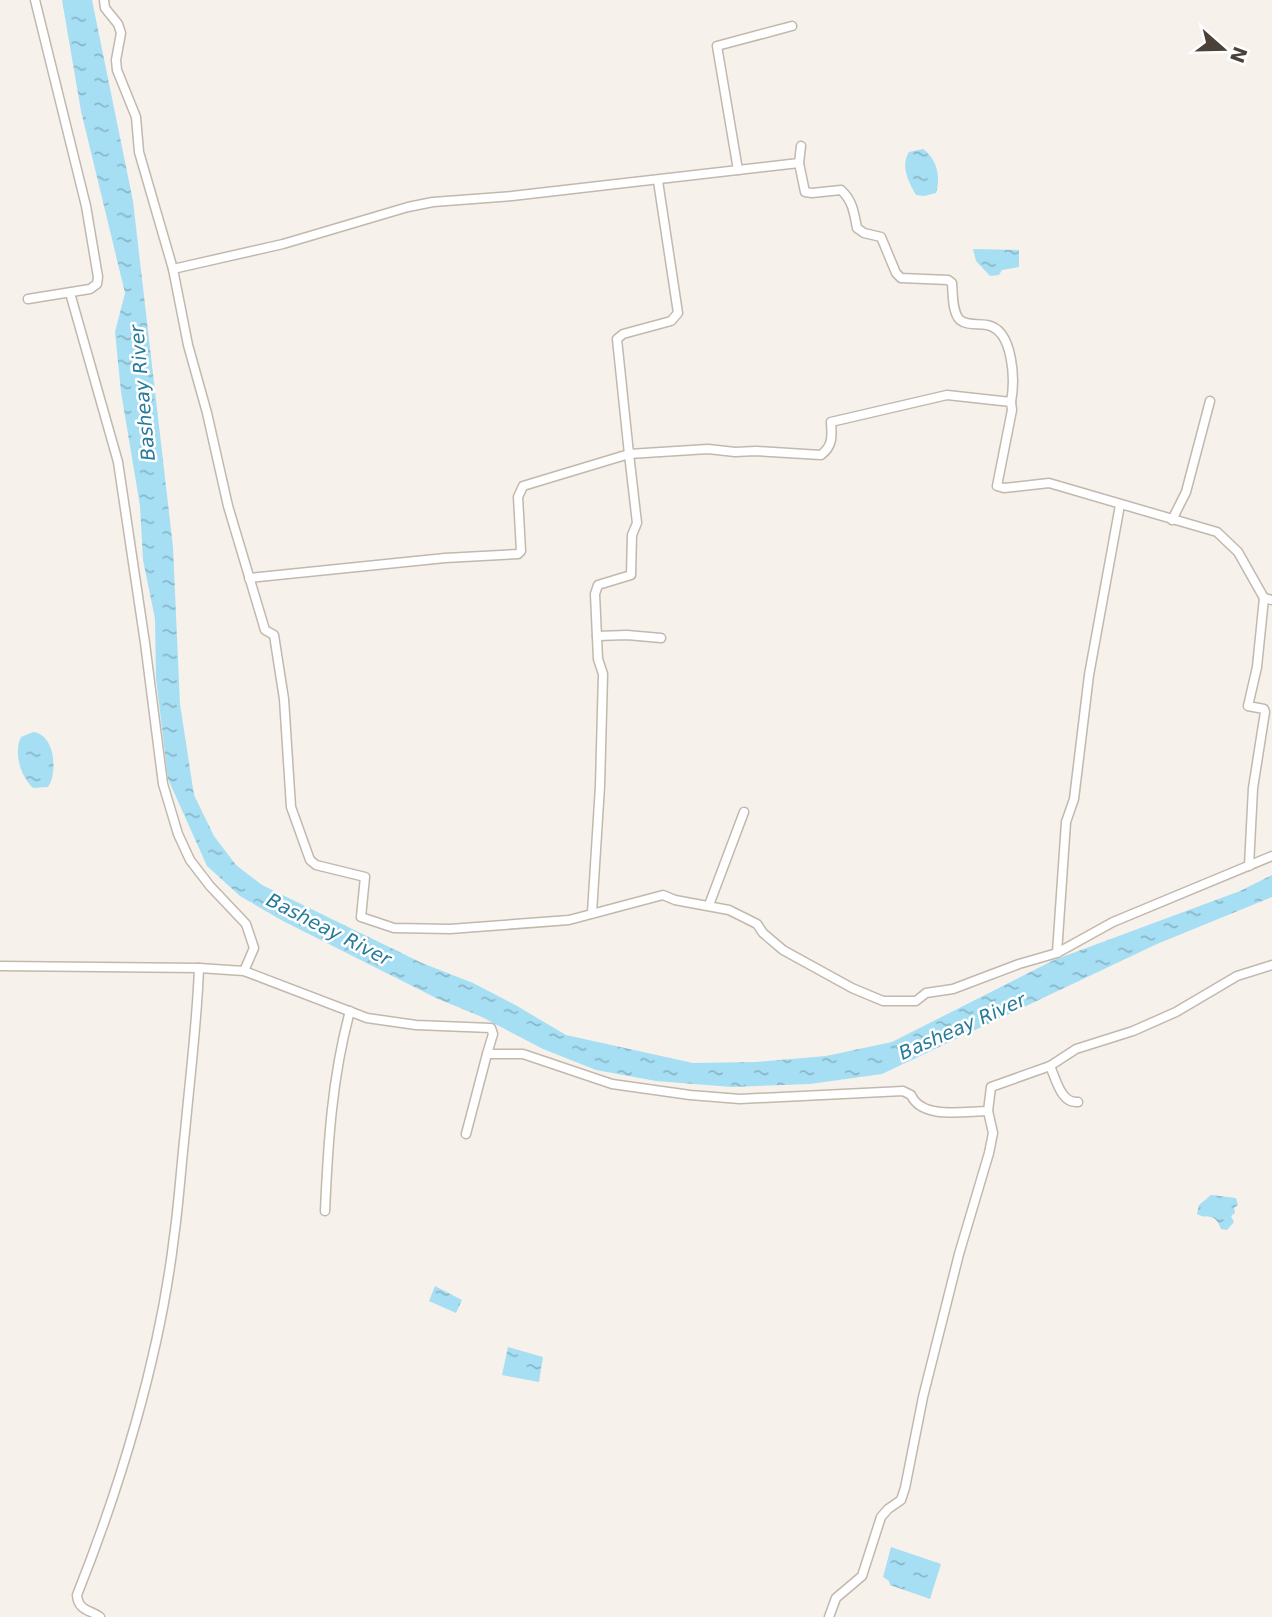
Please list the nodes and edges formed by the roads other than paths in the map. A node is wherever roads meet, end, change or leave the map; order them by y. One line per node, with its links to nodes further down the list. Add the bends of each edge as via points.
1 (35, 0): 9 (street, via 86,206 98,277 90,289)
2 (104, 0): 8 (street, via 121,33 117,70 136,117 139,152)
3 (792, 26): 6 (street, via 717,46)
4 (802, 146): 5 (street)
5 (799, 163): 6 (street); 12 (street, via 806,192 841,190 852,203 858,228 881,237 901,278 948,280 961,321 991,325 1003,337 1011,356)
6 (738, 170): 7 (street)
7 (658, 181): 8 (street, via 433,202); 13 (street, via 678,313 671,321 617,339)
8 (173, 269): 16 (street, via 188,345)
9 (70, 293): 10 (street); 29 (street, via 118,461 168,804 190,860 246,924 254,948)
10 (28, 299)
11 (1210, 401): 15 (street, via 1186,492)
12 (1011, 402): 13 (street, via 947,395 831,422 829,449 821,455 708,449); 14 (street, via 997,486 1049,483)
13 (629, 454): 16 (street, via 523,486 518,497 518,554); 18 (street, via 637,523 632,535 631,575 596,588)
14 (1120, 505): 15 (street); 25 (street, via 1091,663 1074,799 1066,822)
15 (1172, 520): 17 (street, via 1217,532 1238,552)
16 (249, 578): 24 (street, via 265,630 274,635 284,699 291,807 310,860 365,877 361,917 394,928 450,929 569,920)
17 (1268, 599): 22 (street, via 1248,706 1265,712 1253,788)
18 (597, 635): 19 (street); 24 (street, via 603,683)
19 (661, 638)
20 (744, 811): 23 (street)
21 (1272, 856): 22 (street)
22 (1249, 866): 25 (street, via 1113,922)
23 (709, 905): 24 (street, via 663,895); 25 (street, via 757,924 783,950 883,1001 916,1001 926,993 953,989)
24 (592, 913)
25 (1057, 953)
26 (1272, 965): 32 (street, via 1237,976 1133,1031 1076,1049)
27 (0, 966): 28 (street)
28 (199, 968): 29 (street); 37 (street, via 197,1030 166,1289 109,1510 77,1595 82,1608)
29 (244, 971): 30 (street)
30 (350, 1011): 31 (street, via 416,1025 491,1028); 36 (street, via 339,1049)
31 (487, 1054): 34 (street, via 523,1054 612,1084 690,1095 740,1099 903,1091 919,1107 937,1112); 35 (street)
32 (1050, 1066): 33 (street, via 1065,1098); 34 (street, via 991,1087)
33 (1078, 1102)
34 (988, 1111): 38 (street, via 993,1133 989,1153 923,1397 905,1488 901,1500 881,1517 862,1576 836,1598)
35 (466, 1134)
36 (325, 1211)
37 (100, 1617)
38 (829, 1617)

